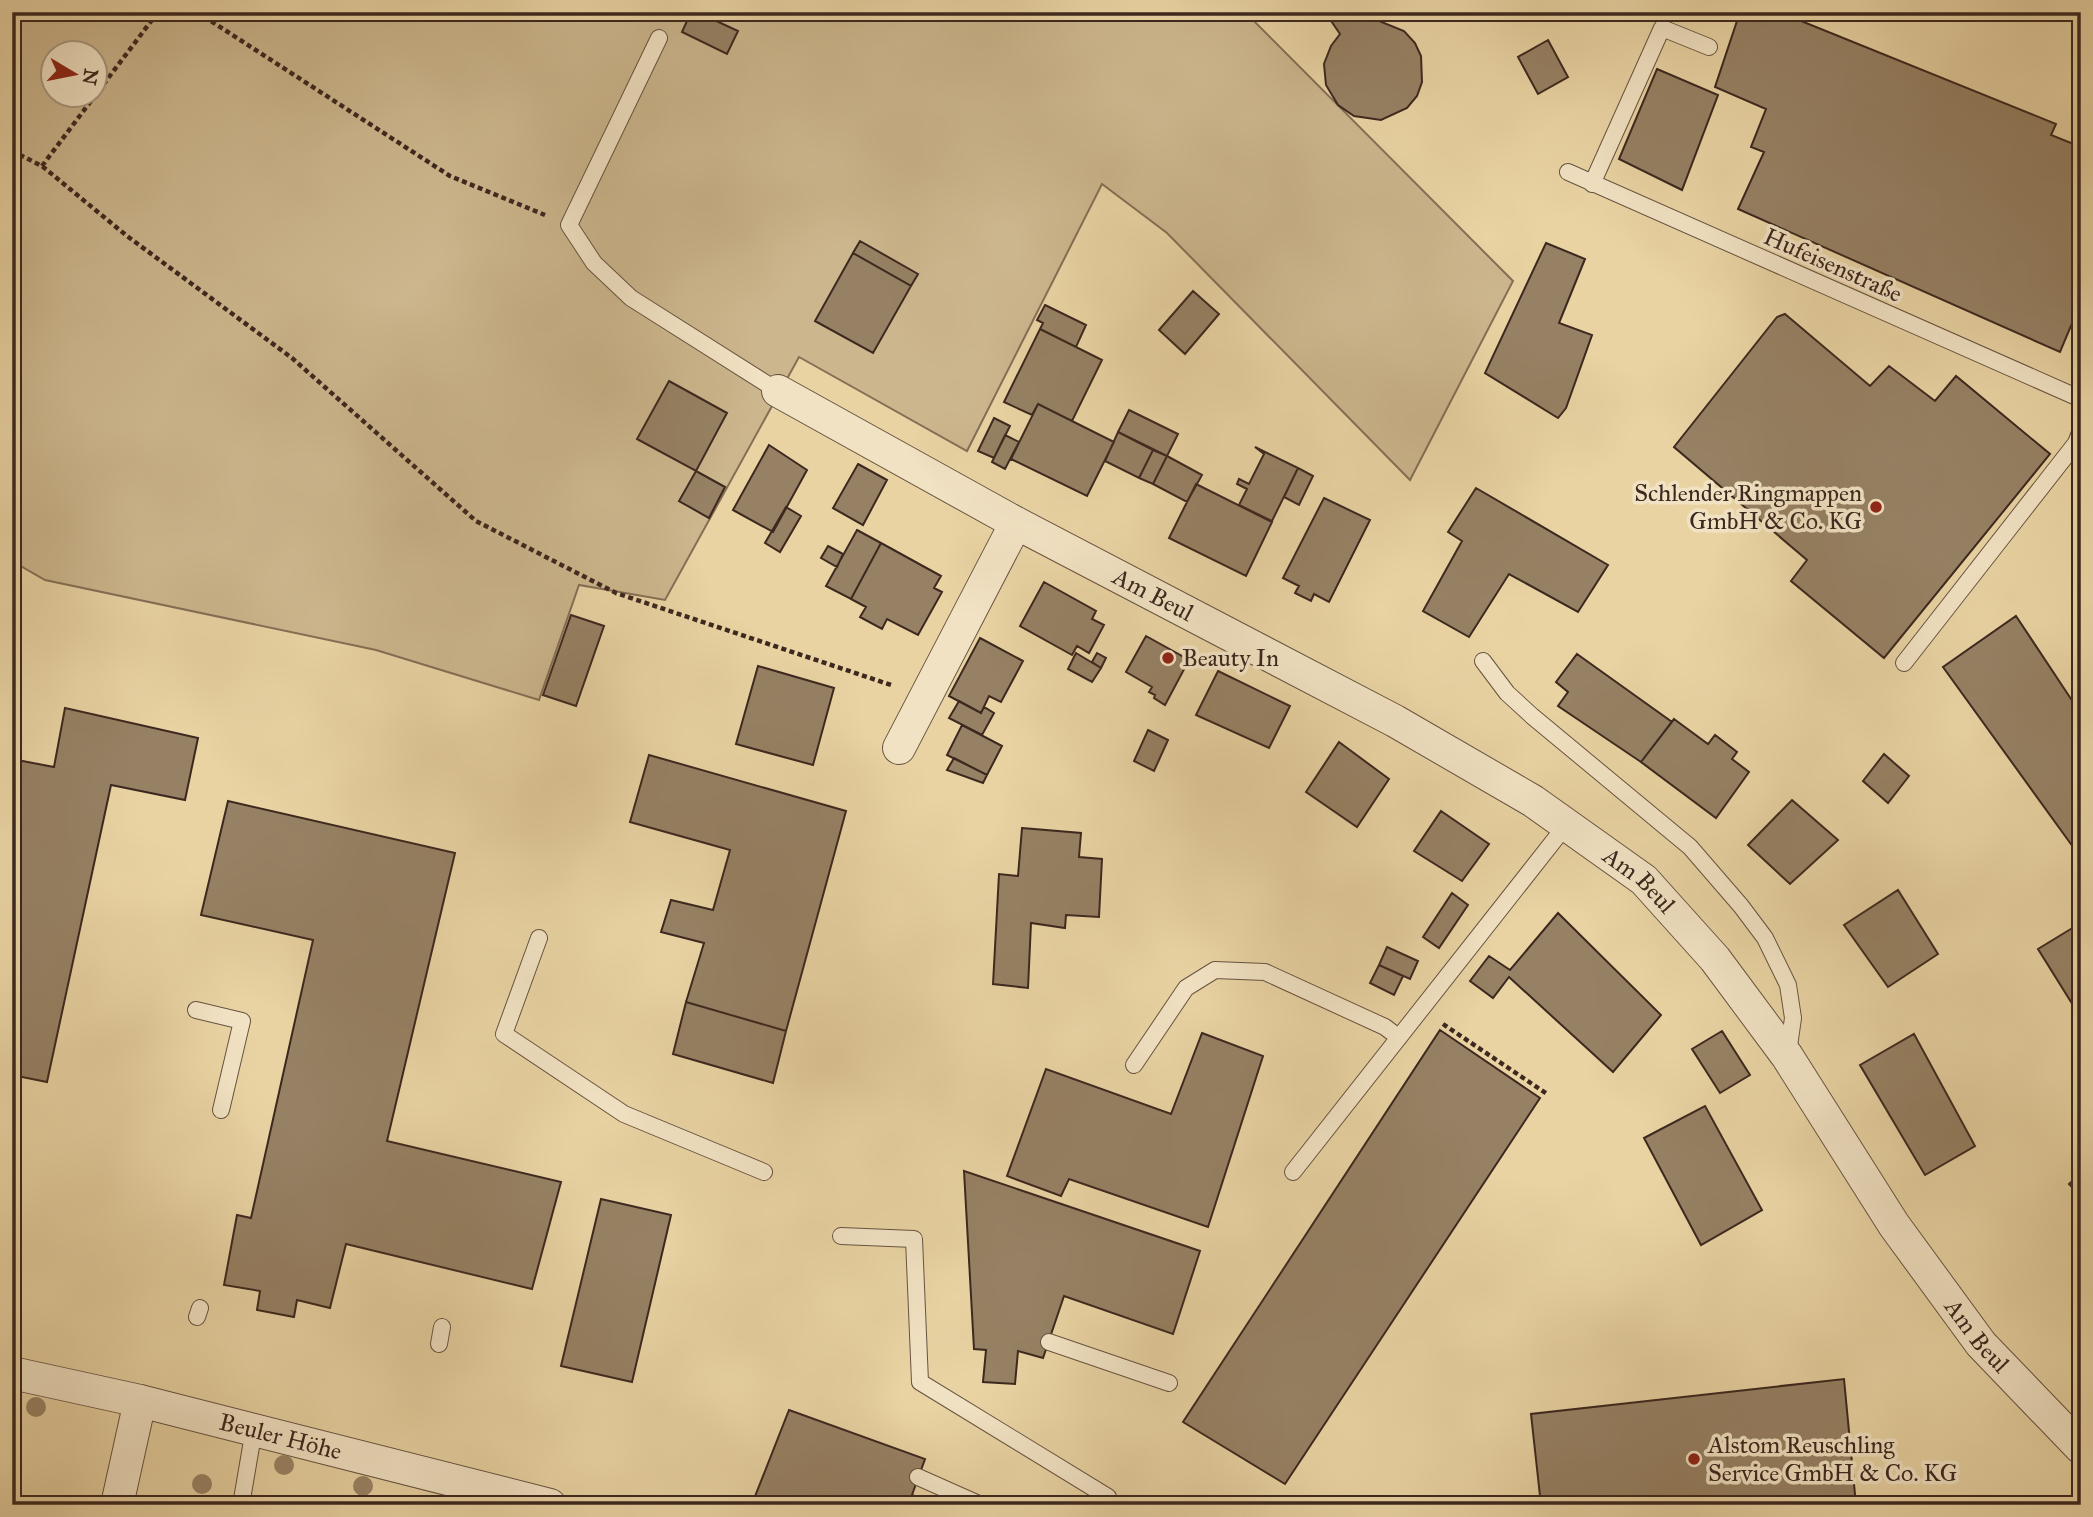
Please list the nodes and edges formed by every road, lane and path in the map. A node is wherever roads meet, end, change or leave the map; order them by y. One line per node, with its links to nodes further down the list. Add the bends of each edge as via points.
1 (158, 12): 6 (path)
2 (197, 12): 9 (path, via 450,176)
3 (659, 38): 9 (lane)
4 (1709, 47): 8 (lane, via 1662,28)
5 (12, 151): 6 (path)
6 (42, 166): 16 (path, via 127,236 292,358 477,522 616,593)
7 (1568, 172): 8 (lane, Hufeisenstraße)
8 (1592, 184): 11 (lane, Hufeisenstraße)
9 (569, 225): 10 (lane, via 594,263 631,298)
10 (778, 391): 13 (street, Am Beul)
11 (2081, 399)
12 (2081, 430): 15 (lane, via 2076,443)
13 (1016, 523): 16 (street); 18 (street, Am Beul, via 1395,721)
14 (1483, 661): 23 (lane, via 1532,716 1690,847 1741,906 1765,939 1788,985 1793,1018)
15 (1904, 663)
16 (925, 695): 17 (street)
17 (900, 748)
18 (1567, 824): 22 (lane); 23 (street, Am Beul, via 1644,880 1714,959)
19 (539, 938): 27 (lane, via 504,1034 624,1114)
20 (196, 1010): 26 (lane, via 242,1021)
21 (1452, 1031): 25 (path)
22 (1398, 1037): 24 (lane, via 1265,972 1215,970 1186,988); 28 (lane)
23 (1787, 1056): 37 (street, Am Beul, via 1894,1225 1981,1344)
24 (1134, 1065)
25 (1547, 1094)
26 (221, 1110)
27 (764, 1172)
28 (1293, 1172)
29 (841, 1236): 39 (lane, via 914,1239 920,1382)
30 (442, 1327): 32 (lane)
31 (1048, 1342): 34 (lane)
32 (439, 1344)
33 (12, 1373): 35 (street, Beuler Höhe)
34 (1169, 1383)
35 (140, 1401): 36 (street, Beuler Höhe); 40 (street)
36 (254, 1429): 41 (lane); 42 (street, Beuler Höhe)
37 (2081, 1448)
38 (918, 1477): 43 (lane)
39 (1108, 1497)
40 (117, 1505)
41 (241, 1505)
42 (550, 1505)
43 (981, 1505)

